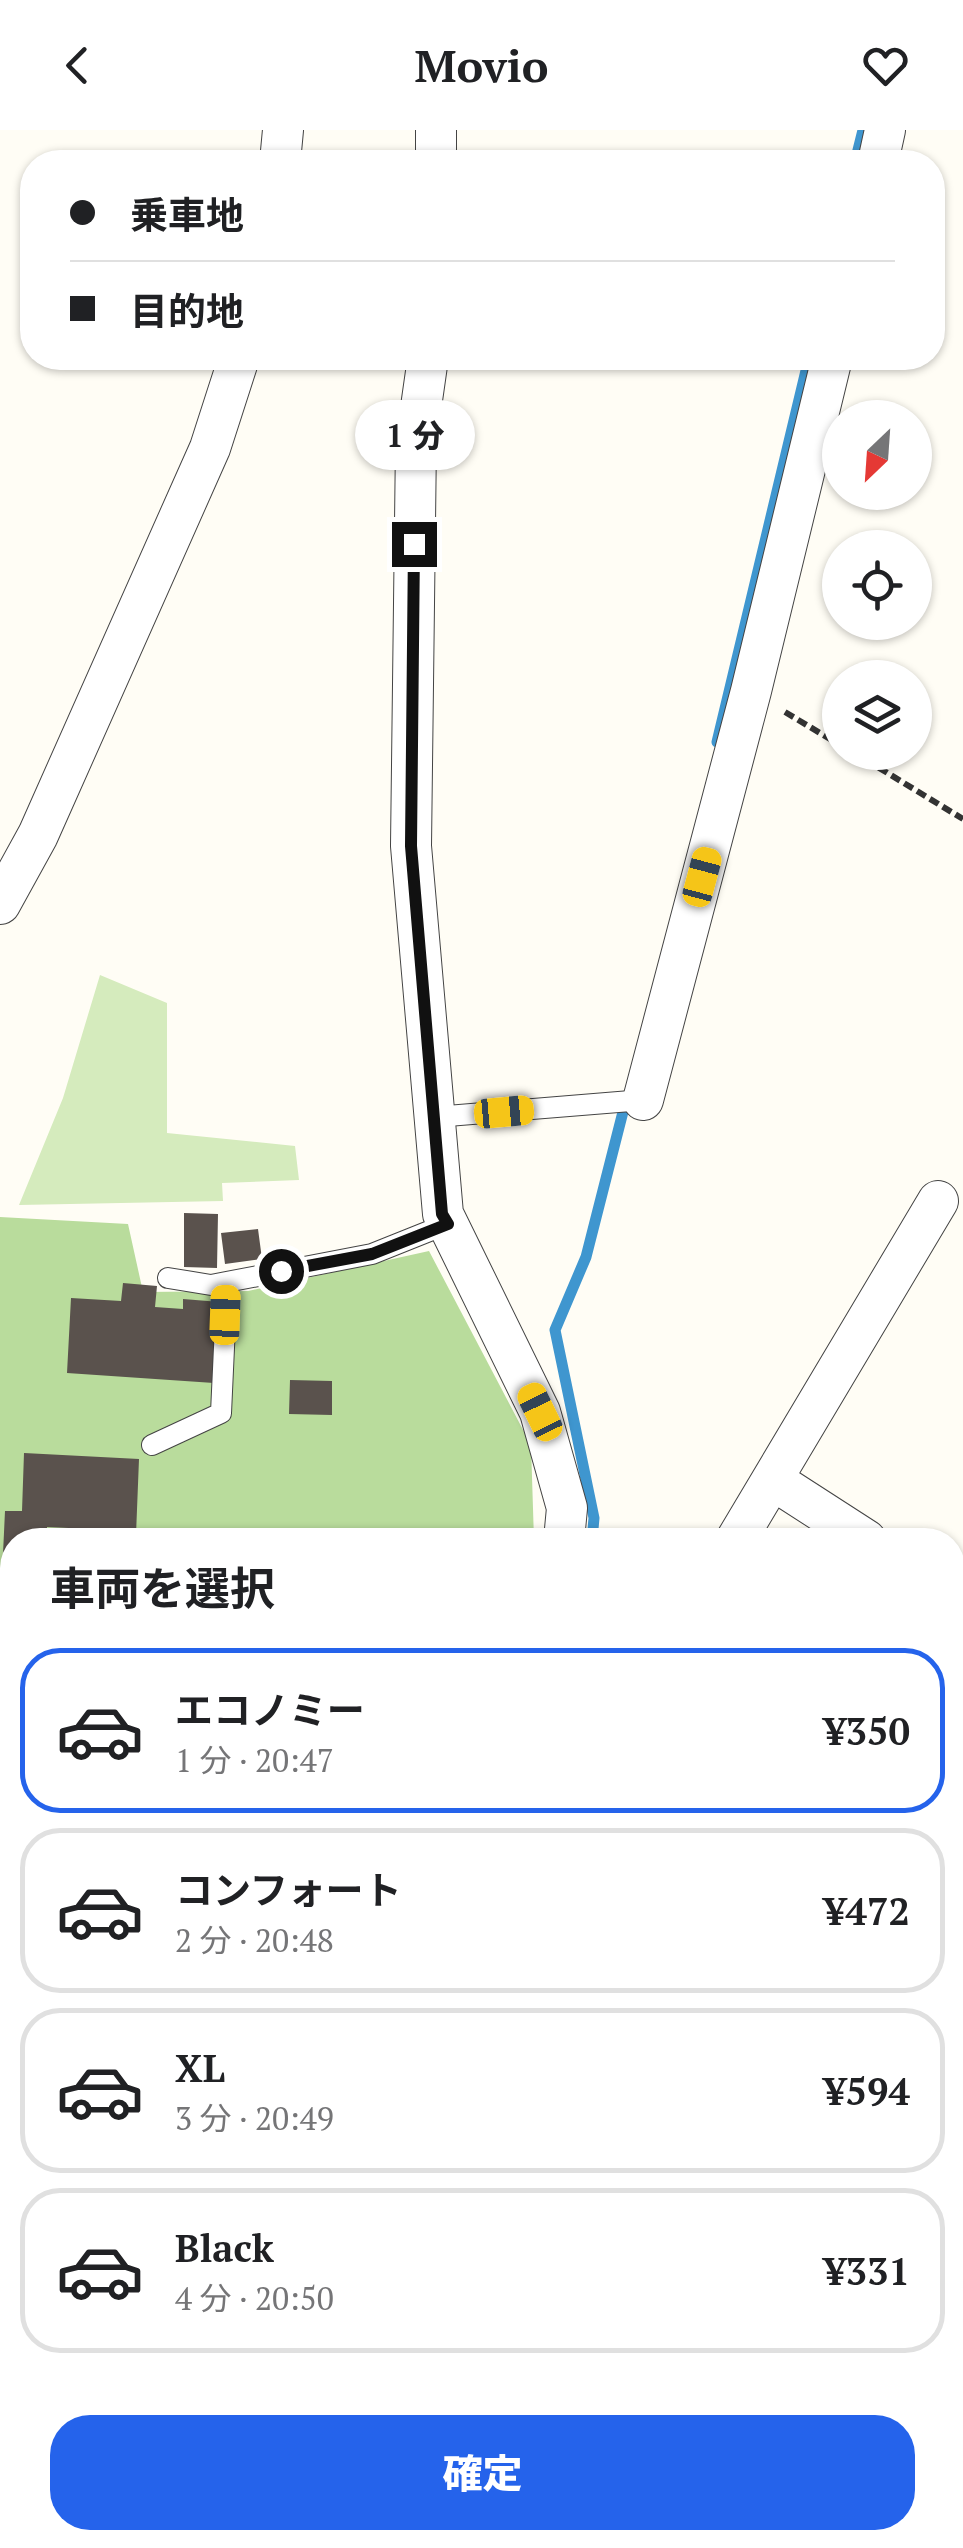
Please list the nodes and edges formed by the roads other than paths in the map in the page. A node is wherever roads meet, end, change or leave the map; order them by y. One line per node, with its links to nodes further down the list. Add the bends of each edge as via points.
1 (235, 370): 4 (street, via 210,448 38,834)
2 (426, 370): 6 (street, via 416,442 411,846)
3 (829, 370): 5 (street)
4 (0, 904)
5 (644, 1100): 6 (lane)
6 (435, 1118): 8 (street)
7 (938, 1201): 12 (street)
8 (448, 1224): 10 (lane, via 372,1254); 13 (street, via 540,1412 567,1508)
9 (168, 1278): 10 (lane)
10 (226, 1282): 11 (lane, via 221,1413)
11 (152, 1445)
12 (773, 1480): 14 (street); 15 (street)
13 (565, 1528)
14 (743, 1528)
15 (847, 1528)

